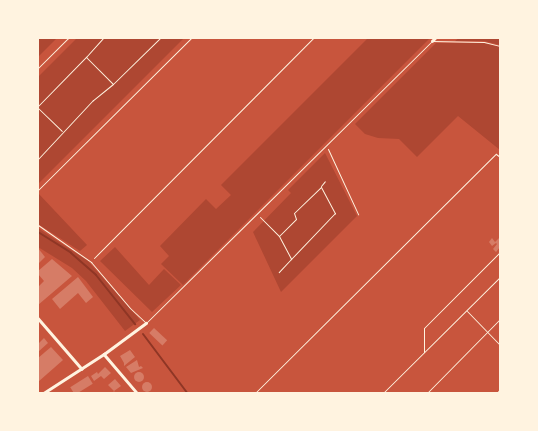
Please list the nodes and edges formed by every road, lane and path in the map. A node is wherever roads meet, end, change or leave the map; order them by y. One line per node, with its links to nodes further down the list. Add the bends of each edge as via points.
1 (68, 38): 12 (path)
2 (103, 38): 11 (path)
3 (160, 38): 13 (path)
4 (191, 38): 21 (path)
5 (314, 38): 28 (path)
6 (435, 38): 8 (street)
7 (446, 38): 9 (lane)
8 (432, 41): 9 (lane); 16 (lane)
9 (443, 41): 10 (lane, via 484,42)
10 (500, 46)
11 (86, 57): 13 (path); 14 (path)
12 (38, 68)
13 (113, 84): 15 (path)
14 (38, 107): 15 (path)
15 (62, 132): 18 (path, via 62,136)
16 (326, 146): 22 (path); 23 (lane)
17 (500, 157): 43 (lane, via 496,154)
18 (38, 159)
19 (325, 182): 20 (path)
20 (321, 187): 25 (path, via 294,213 296,220); 27 (path, via 335,213)
21 (38, 190)
22 (358, 214)
23 (257, 215): 25 (path); 34 (lane)
24 (38, 225): 28 (lane)
25 (279, 236): 27 (path)
26 (500, 252): 37 (lane, via 424,328)
27 (291, 260): 29 (path)
28 (91, 262): 34 (lane)
29 (279, 272)
30 (500, 277): 31 (lane)
31 (466, 310): 35 (lane); 37 (lane)
32 (38, 318): 39 (street)
33 (500, 319): 35 (lane)
34 (146, 323): 38 (street)
35 (488, 332): 36 (lane); 45 (lane)
36 (500, 345)
37 (424, 352): 44 (lane)
38 (104, 354): 39 (street); 42 (street)
39 (82, 369): 41 (street)
40 (500, 389): 46 (lane)
41 (42, 394)
42 (138, 394)
43 (254, 394)
44 (382, 394)
45 (426, 394)
46 (496, 394)

